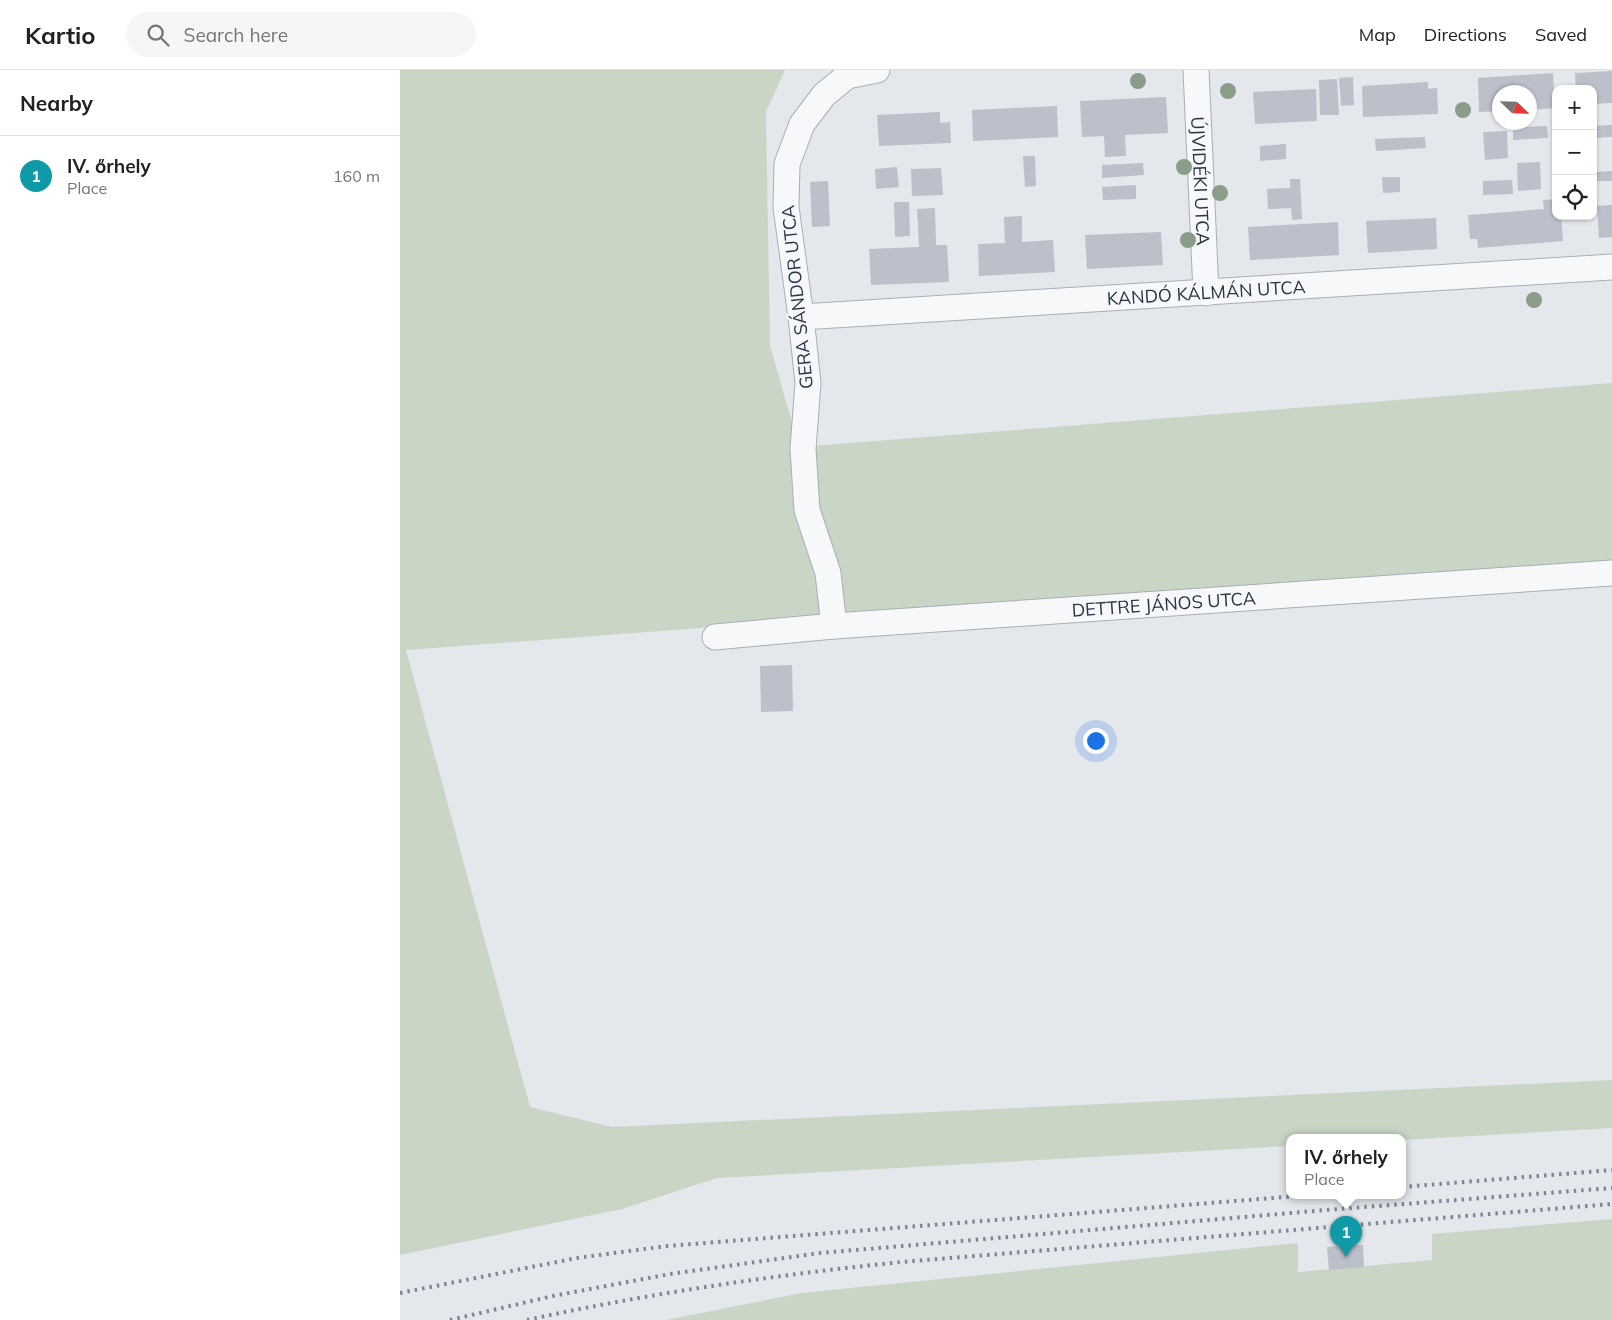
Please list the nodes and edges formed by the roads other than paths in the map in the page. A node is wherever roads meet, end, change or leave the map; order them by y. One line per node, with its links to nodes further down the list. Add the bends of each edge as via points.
1 (877, 70): 5 (street, GERA SÁNDOR UTCA, via 847,76 824,95 802,124 787,164 786,207)
2 (1196, 70): 4 (street, ÚJVIDÉKI UTCA)
3 (1612, 267): 4 (street, KANDÓ KÁLMÁN UTCA)
4 (1206, 293): 5 (street, KANDÓ KÁLMÁN UTCA)
5 (801, 316): 7 (street, GERA SÁNDOR UTCA, via 808,383 803,449 808,510 828,573)
6 (1612, 573): 7 (street, DETTRE JÁNOS UTCA)
7 (834, 626): 8 (street, DETTRE JÁNOS UTCA)
8 (715, 637)

